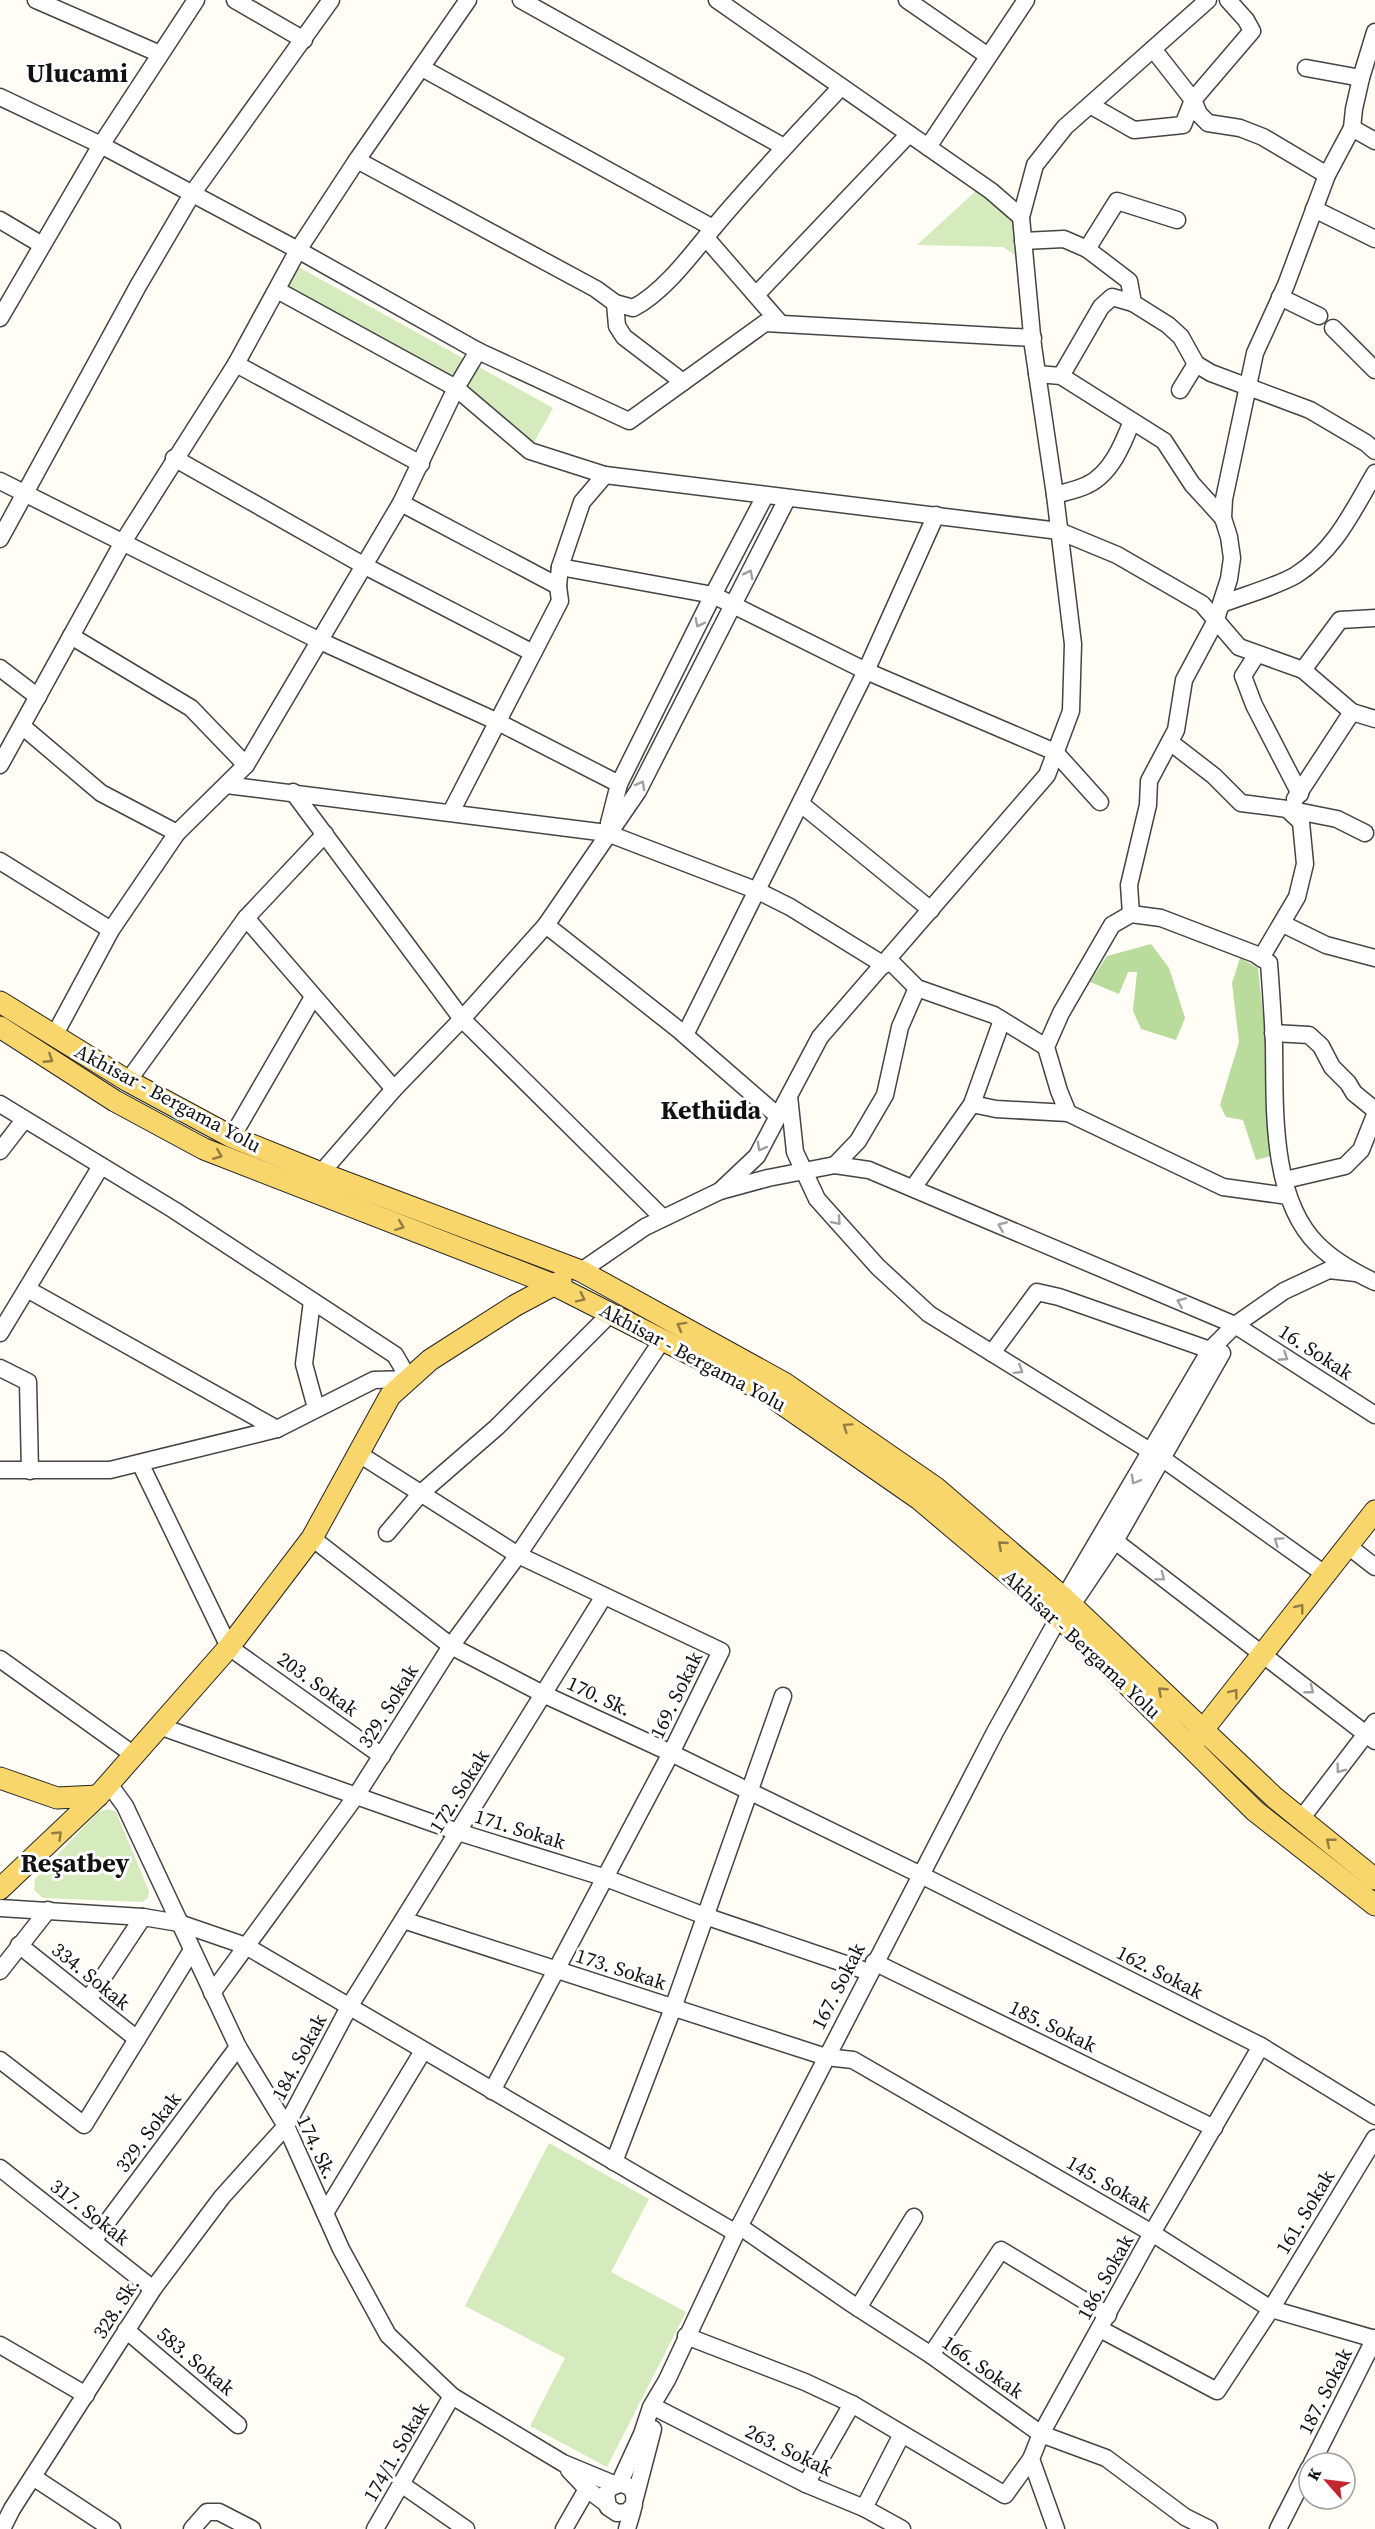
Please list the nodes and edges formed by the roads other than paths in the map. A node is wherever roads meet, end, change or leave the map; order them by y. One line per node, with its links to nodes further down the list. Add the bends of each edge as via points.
1 (36, 0): 15 (street)
2 (196, 0): 15 (street)
3 (235, 0): 13 (street)
4 (331, 0): 13 (street)
5 (468, 0): 17 (street)
6 (521, 0): 28 (street)
7 (717, 0): 20 (street)
8 (907, 0): 16 (street)
9 (1026, 0): 16 (street)
10 (1208, 0): 14 (street)
11 (1228, 0): 22 (street, via 1252,31)
12 (1375, 32): 19 (street)
13 (304, 40): 32 (street)
14 (1153, 49): 22 (street); 23 (street)
15 (160, 54): 27 (street)
16 (988, 56): 29 (street)
17 (422, 68): 30 (street); 37 (street)
18 (1306, 68): 19 (street)
19 (1361, 78): 24 (street)
20 (841, 87): 25 (street); 28 (street)
21 (0, 97): 27 (street)
22 (1193, 100): 23 (street, via 1183,125 1134,130); 31 (street, via 1208,123 1240,128 1263,137)
23 (1090, 105): 34 (street, via 1065,127 1035,165)
24 (1352, 128): 26 (street); 31 (street)
25 (909, 134): 29 (street); 44 (street)
26 (1375, 141)
27 (101, 145): 32 (street); 40 (street)
28 (784, 147): 37 (street)
29 (928, 147): 34 (street)
30 (357, 160): 42 (street); 46 (street, via 596,289)
31 (1327, 175): 33 (street)
32 (192, 194): 42 (street); 70 (street)
33 (1314, 210): 38 (street); 45 (street)
34 (1021, 217): 39 (street)
35 (0, 220): 40 (street)
36 (1176, 220): 41 (street, via 1117,201)
37 (709, 233): 44 (street); 46 (street, via 646,301 633,309)
38 (1375, 239)
39 (1023, 241): 41 (street, via 1064,239); 52 (street)
40 (42, 245): 49 (street)
41 (1087, 249): 47 (street, via 1129,281)
42 (298, 250): 43 (street); 53 (street)
43 (277, 290): 54 (street); 61 (street)
44 (756, 295): 50 (street)
45 (1280, 297): 48 (street); 60 (street, via 1255,353)
46 (615, 303): 59 (street, via 617,326 624,337)
47 (1133, 303): 55 (street, via 1181,336); 58 (street, via 1112,297 1101,307)
48 (1319, 316)
49 (0, 318)
50 (780, 323): 52 (street); 59 (street, via 765,323)
51 (1333, 328): 56 (street)
52 (1033, 338): 57 (street)
53 (478, 351): 59 (street, via 629,421); 61 (street)
54 (236, 364): 65 (street); 66 (street)
55 (1196, 364): 60 (street); 62 (street)
56 (1375, 370)
57 (1037, 374): 58 (street); 71 (street)
58 (1061, 376): 63 (street)
59 (683, 382)
60 (1247, 386): 64 (street, via 1310,410); 76 (street)
61 (456, 388): 66 (street); 68 (street, via 530,451)
62 (1180, 390)
63 (1132, 421): 71 (street, via 1120,450 1107,468 1088,485); 76 (street, via 1164,441 1192,484)
64 (1375, 451)
65 (174, 458): 79 (street); 80 (street)
66 (421, 464): 74 (street)
67 (1375, 473): 84 (street, via 1346,526 1295,576)
68 (605, 476): 72 (street); 81 (street, via 582,502)
69 (0, 481): 70 (street)
70 (24, 493): 78 (street); 79 (street)
71 (1055, 495): 77 (street)
72 (765, 496): 73 (street); 83 (street)
73 (787, 499): 75 (street); 85 (street, one-way to 73)
74 (402, 503): 80 (street); 82 (street)
75 (936, 515): 77 (street); 94 (street)
76 (1223, 518): 84 (street, via 1232,558)
77 (1059, 531): 87 (street, via 1118,555 1202,604); 101 (street, via 1073,644 1071,711)
78 (0, 539)
79 (123, 542): 88 (street); 89 (street)
80 (363, 565): 89 (street); 90 (street)
81 (560, 567): 82 (street); 83 (street)
82 (558, 586): 90 (street, via 560,601)
83 (713, 595): 85 (street); 104 (street, one-way to 104)
84 (1222, 604): 87 (street)
85 (734, 605): 94 (street); 113 (street, one-way to 85, via 638,791)
86 (1375, 618): 93 (street, via 1340,620)
87 (1215, 622): 91 (street, via 1239,647); 100 (street, via 1185,681)
88 (71, 636): 95 (street); 103 (street, via 191,708)
89 (318, 640): 98 (street); 103 (street)
90 (533, 653): 98 (street)
91 (1257, 654): 93 (street); 107 (street, via 1243,676)
92 (0, 668): 95 (street)
93 (1304, 670): 96 (street)
94 (866, 671): 101 (street); 109 (street)
95 (38, 697): 99 (street)
96 (1352, 712): 97 (street); 107 (street)
97 (1375, 719)
98 (498, 722): 104 (street); 111 (street)
99 (22, 726): 102 (street); 112 (street, via 100,793)
100 (1170, 742): 110 (street, via 1241,802); 119 (street, via 1149,781 1148,805 1129,885)
101 (1055, 752): 108 (street); 118 (street, via 1047,775)
102 (0, 765)
103 (246, 765): 105 (street)
104 (619, 784): 113 (street)
105 (226, 785): 106 (street); 112 (street)
106 (293, 792): 111 (street); 115 (street)
107 (1300, 794): 110 (street)
108 (1100, 802)
109 (801, 804): 117 (street); 118 (street)
110 (1287, 809): 114 (street, via 1337,819); 121 (street, via 1301,822 1305,864 1297,897)
111 (451, 812): 113 (street)
112 (177, 832): 123 (street)
113 (607, 833): 117 (street); 122 (street)
114 (1365, 833)
115 (325, 834): 120 (street); 130 (street)
116 (0, 861): 123 (street)
117 (758, 891): 126 (street); 134 (street)
118 (931, 910): 126 (street)
119 (1131, 914): 124 (street, via 1161,918); 136 (street, via 1112,925)
120 (246, 918): 128 (street); 137 (street)
121 (1282, 924): 124 (street); 125 (street, via 1326,945)
122 (546, 925): 130 (street); 134 (street)
123 (111, 930): 135 (street)
124 (1261, 958): 133 (street, via 1269,963)
125 (1375, 958)
126 (887, 962): 127 (street); 139 (street, via 820,1037)
127 (917, 988): 131 (street); 148 (street, via 900,1027 885,1095 858,1141)
128 (313, 998): 138 (street); 146 (street)
129 (0, 1002): 135 (main road, Akhisar - Bergama Yolu)
130 (462, 1019): 138 (street); 155 (street)
131 (1002, 1020): 136 (street); 141 (street)
132 (0, 1027): 159 (main road, Akhisar - Bergama Yolu, one-way to 159, via 115,1101 204,1149)
133 (1273, 1033): 143 (street, via 1309,1035 1321,1046 1332,1067); 153 (street, via 1276,1140)
134 (685, 1035): 144 (street)
135 (54, 1036): 137 (main road, Akhisar - Bergama Yolu)
136 (1046, 1047): 142 (street)
137 (128, 1081): 146 (main road, Akhisar - Bergama Yolu)
138 (394, 1089): 150 (street)
139 (789, 1096): 144 (street); 151 (street, via 795,1152)
140 (0, 1104): 145 (street)
141 (972, 1104): 142 (street); 152 (street)
142 (1068, 1113): 153 (street, via 1223,1187)
143 (1375, 1113): 153 (street, via 1361,1150 1345,1166)
144 (778, 1116): 154 (street, one-way to 154, via 757,1156)
145 (24, 1120): 147 (street); 149 (street)
146 (232, 1137): 150 (main road, Akhisar - Bergama Yolu)
147 (0, 1151)
148 (835, 1165): 151 (street); 152 (street, 16. Sokak, via 869,1170)
149 (101, 1166): 160 (street); 161 (street)
150 (321, 1173): 156 (main road, Akhisar - Bergama Yolu)
151 (805, 1173): 154 (street); 167 (street, one-way to 167, via 818,1199 878,1267 930,1314)
152 (913, 1188): 163 (street, 16. Sokak, one-way to 152)
153 (1287, 1188): 157 (street, via 1295,1212 1317,1245)
154 (720, 1191): 155 (street)
155 (663, 1218): 156 (street)
156 (580, 1271): 159 (main road); 188 (main road, Akhisar - Bergama Yolu, one-way to 156, via 936,1488 784,1383)
157 (1356, 1273): 158 (street); 163 (street, via 1329,1270 1284,1291)
158 (1375, 1282)
159 (554, 1285): 162 (main road, Akhisar - Bergama Yolu, one-way to 162); 169 (main road, via 430,1360)
160 (27, 1289): 164 (street); 172 (street)
161 (312, 1301): 169 (street, via 394,1355); 170 (street, via 304,1364)
162 (611, 1313): 165 (main road, Akhisar - Bergama Yolu); 178 (street, via 497,1427)
163 (1235, 1325): 166 (street); 171 (street, 16. Sokak, one-way to 171); 174 (street)
164 (0, 1333)
165 (663, 1339): 184 (street, 329. Sokak); 188 (main road, Akhisar - Bergama Yolu, via 765,1392)
166 (1210, 1350): 167 (street, via 1037,1292); 174 (street)
167 (992, 1353): 174 (street, one-way to 174)
168 (0, 1368): 177 (street, via 28,1382)
169 (409, 1379): 170 (street, via 374,1380); 173 (main road, via 390,1396)
170 (316, 1408): 172 (street)
171 (1375, 1415)
172 (277, 1429): 175 (street)
173 (359, 1454): 178 (street, 169. Sokak); 181 (main road)
174 (1157, 1456): 182 (street); 186 (street, one-way to 174); 188 (street, one-way to 188)
175 (140, 1463): 177 (street, via 110,1470); 190 (street)
176 (0, 1470): 177 (street)
177 (30, 1471)
178 (421, 1493): 180 (street); 184 (street, 169. Sokak)
179 (1375, 1512): 183 (main road)
180 (387, 1533)
181 (312, 1538): 189 (street, 170. Sk.); 190 (main road)
182 (1115, 1541): 188 (street); 191 (street, one-way to 191)
183 (1348, 1546): 185 (street); 186 (main road)
184 (518, 1556): 187 (street, 169. Sokak); 189 (street, 329. Sokak)
185 (1375, 1567)
186 (1326, 1575): 191 (main road, one-way to 186)
187 (604, 1596): 193 (street, 172. Sokak); 198 (street, 169. Sokak, via 721,1651)
188 (1065, 1607): 197 (main road, Akhisar - Bergama Yolu); 207 (street, 167. Sokak)
189 (451, 1646): 193 (street, 170. Sk.); 200 (street, 329. Sokak)
190 (229, 1647): 195 (main road); 200 (street, 203. Sokak)
191 (1264, 1654): 196 (street, one-way to 196); 197 (main road, one-way to 191)
192 (0, 1659): 199 (street)
193 (543, 1694): 198 (street, 170. Sk.); 206 (street, 172. Sokak)
194 (783, 1696): 203 (street)
195 (159, 1726): 199 (main road); 204 (street, 171. Sokak)
196 (1372, 1732): 205 (street, one-way to 205)
197 (1197, 1738): 205 (main road, Akhisar - Bergama Yolu); 211 (main road, Akhisar - Bergama Yolu, via 1255,1811)
198 (671, 1753): 203 (street, 170. Sk.); 208 (street, 169. Sokak)
199 (134, 1755): 202 (main road)
200 (382, 1756): 204 (street, 329. Sokak)
201 (0, 1778): 202 (main road, via 57,1798)
202 (104, 1790): 210 (main road, one-way to 202); 217 (street, 174. Sk., via 125,1806)
203 (750, 1791): 207 (street, 170. Sk.); 214 (street)
204 (356, 1797): 206 (street, 171. Sokak); 219 (street, 329. Sokak)
205 (1302, 1819): 209 (main road, Akhisar - Bergama Yolu, one-way to 205)
206 (458, 1832): 208 (street, 171. Sokak); 216 (street, 172. Sokak)
207 (921, 1875): 221 (street, 167. Sokak); 229 (street, 162. Sokak)
208 (603, 1877): 214 (street, 171. Sokak); 222 (street, 169. Sokak)
209 (1375, 1879)
210 (0, 1889)
211 (1375, 1905)
212 (0, 1908): 213 (street, 166. Sokak)
213 (48, 1910): 215 (street, 166. Sokak); 218 (street)
214 (705, 1916): 221 (street, 171. Sokak); 227 (street)
215 (142, 1917): 217 (street, 166. Sokak); 225 (street)
216 (403, 1920): 222 (street, 173. Sokak); 226 (street, 172. Sokak)
217 (179, 1923): 219 (street, 166. Sokak); 220 (street, 174. Sk.)
218 (19, 1945): 223 (street); 225 (street, 334. Sokak)
219 (246, 1946): 224 (street, 329. Sokak); 226 (street, 166. Sokak)
220 (192, 1950): 224 (street, 174. Sk.); 228 (street)
221 (872, 1967): 232 (street, 167. Sokak); 237 (street, 185. Sokak)
222 (555, 1970): 227 (street, 173. Sokak); 234 (street, 169. Sokak)
223 (0, 1971)
224 (212, 1993): 230 (street, 174. Sk.)
225 (88, 2000): 228 (street, 334. Sokak)
226 (349, 2007): 231 (street, 166. Sokak); 236 (street, 184. Sokak)
227 (673, 2008): 232 (street, 173. Sokak); 239 (street)
228 (137, 2039): 233 (street, via 84,2125)
229 (1261, 2046): 235 (street, 162. Sokak); 237 (street, 186. Sokak)
230 (238, 2047): 236 (street, 174. Sk.); 245 (street, 329. Sokak)
231 (423, 2051): 234 (street, 166. Sokak); 241 (street)
232 (825, 2057): 243 (street, 167. Sokak); 244 (street, 145. Sokak, via 853,2060)
233 (0, 2060)
234 (492, 2091): 239 (street, 166. Sokak)
235 (1375, 2116)
236 (286, 2126): 241 (street, 174. Sk.); 246 (street, 328. Sk., via 222,2197)
237 (1214, 2128): 244 (street, 186. Sokak)
238 (1375, 2138): 248 (street, 161. Sokak)
239 (614, 2162): 243 (street, 166. Sokak)
240 (0, 2168): 245 (street, 317. Sokak)
241 (325, 2213): 257 (street, 174. Sk., via 388,2335)
242 (914, 2217): 247 (street)
243 (738, 2229): 247 (street, 166. Sokak); 251 (street, 167. Sokak)
244 (1152, 2233): 248 (street, 145. Sokak); 249 (street, 186. Sokak)
245 (93, 2241): 246 (street, 317. Sokak)
246 (153, 2289): 250 (street, 328. Sk.)
247 (858, 2308): 254 (street, 166. Sokak)
248 (1271, 2309): 249 (street, 161. Sokak, via 1217,2391); 252 (street, 145. Sokak)
249 (1104, 2322): 254 (street, via 1001,2250); 262 (street, 186. Sokak)
250 (126, 2330): 256 (street, 328. Sk.); 260 (street, 583. Sokak)
251 (686, 2336): 255 (street, 167. Sokak); 258 (street)
252 (1375, 2339): 263 (street, 187. Sokak)
253 (0, 2345): 256 (street)
254 (931, 2355): 262 (street, 166. Sokak)
255 (667, 2380): 259 (street); 269 (street)
256 (86, 2395): 266 (street, 328. Sk.)
257 (452, 2396): 265 (street, 174. Sk.); 267 (street, 174/1. Sokak)
258 (852, 2404): 261 (street); 268 (street)
259 (658, 2409): 268 (street, 263. Sokak); 272 (street)
260 (238, 2425)
261 (902, 2434): 264 (street, 186. Sokak, via 1005,2495); 275 (street)
262 (1041, 2434): 264 (street, 186. Sokak); 287 (street, 166. Sokak, via 1106,2458 1185,2517)
263 (1317, 2451)
264 (1031, 2459): 286 (street)
265 (563, 2463): 269 (street); 270 (street)
266 (33, 2477): 273 (street, 328. Sk.); 277 (street)
267 (401, 2484): 280 (street, 174/1. Sokak); 281 (street)
268 (806, 2484): 275 (street, 263. Sokak)
269 (617, 2485): 272 (street, via 631,2489); 274 (street, via 608,2491)
270 (587, 2489): 274 (street); 282 (street)
271 (1297, 2492): 288 (street)
272 (634, 2502): 274 (street, via 627,2512); 284 (street)
273 (6, 2505): 276 (street, 328. Sk.)
274 (610, 2508): 283 (street)
275 (864, 2508): 285 (street, 263. Sokak)
276 (2, 2529)
277 (112, 2529)
278 (192, 2529): 279 (street, via 207,2512 219,2512)
279 (252, 2529)
280 (375, 2529)
281 (466, 2529)
282 (564, 2529)
283 (619, 2529)
284 (627, 2529)
285 (902, 2529)
286 (1056, 2529)
287 (1209, 2529)
288 (1278, 2529)

